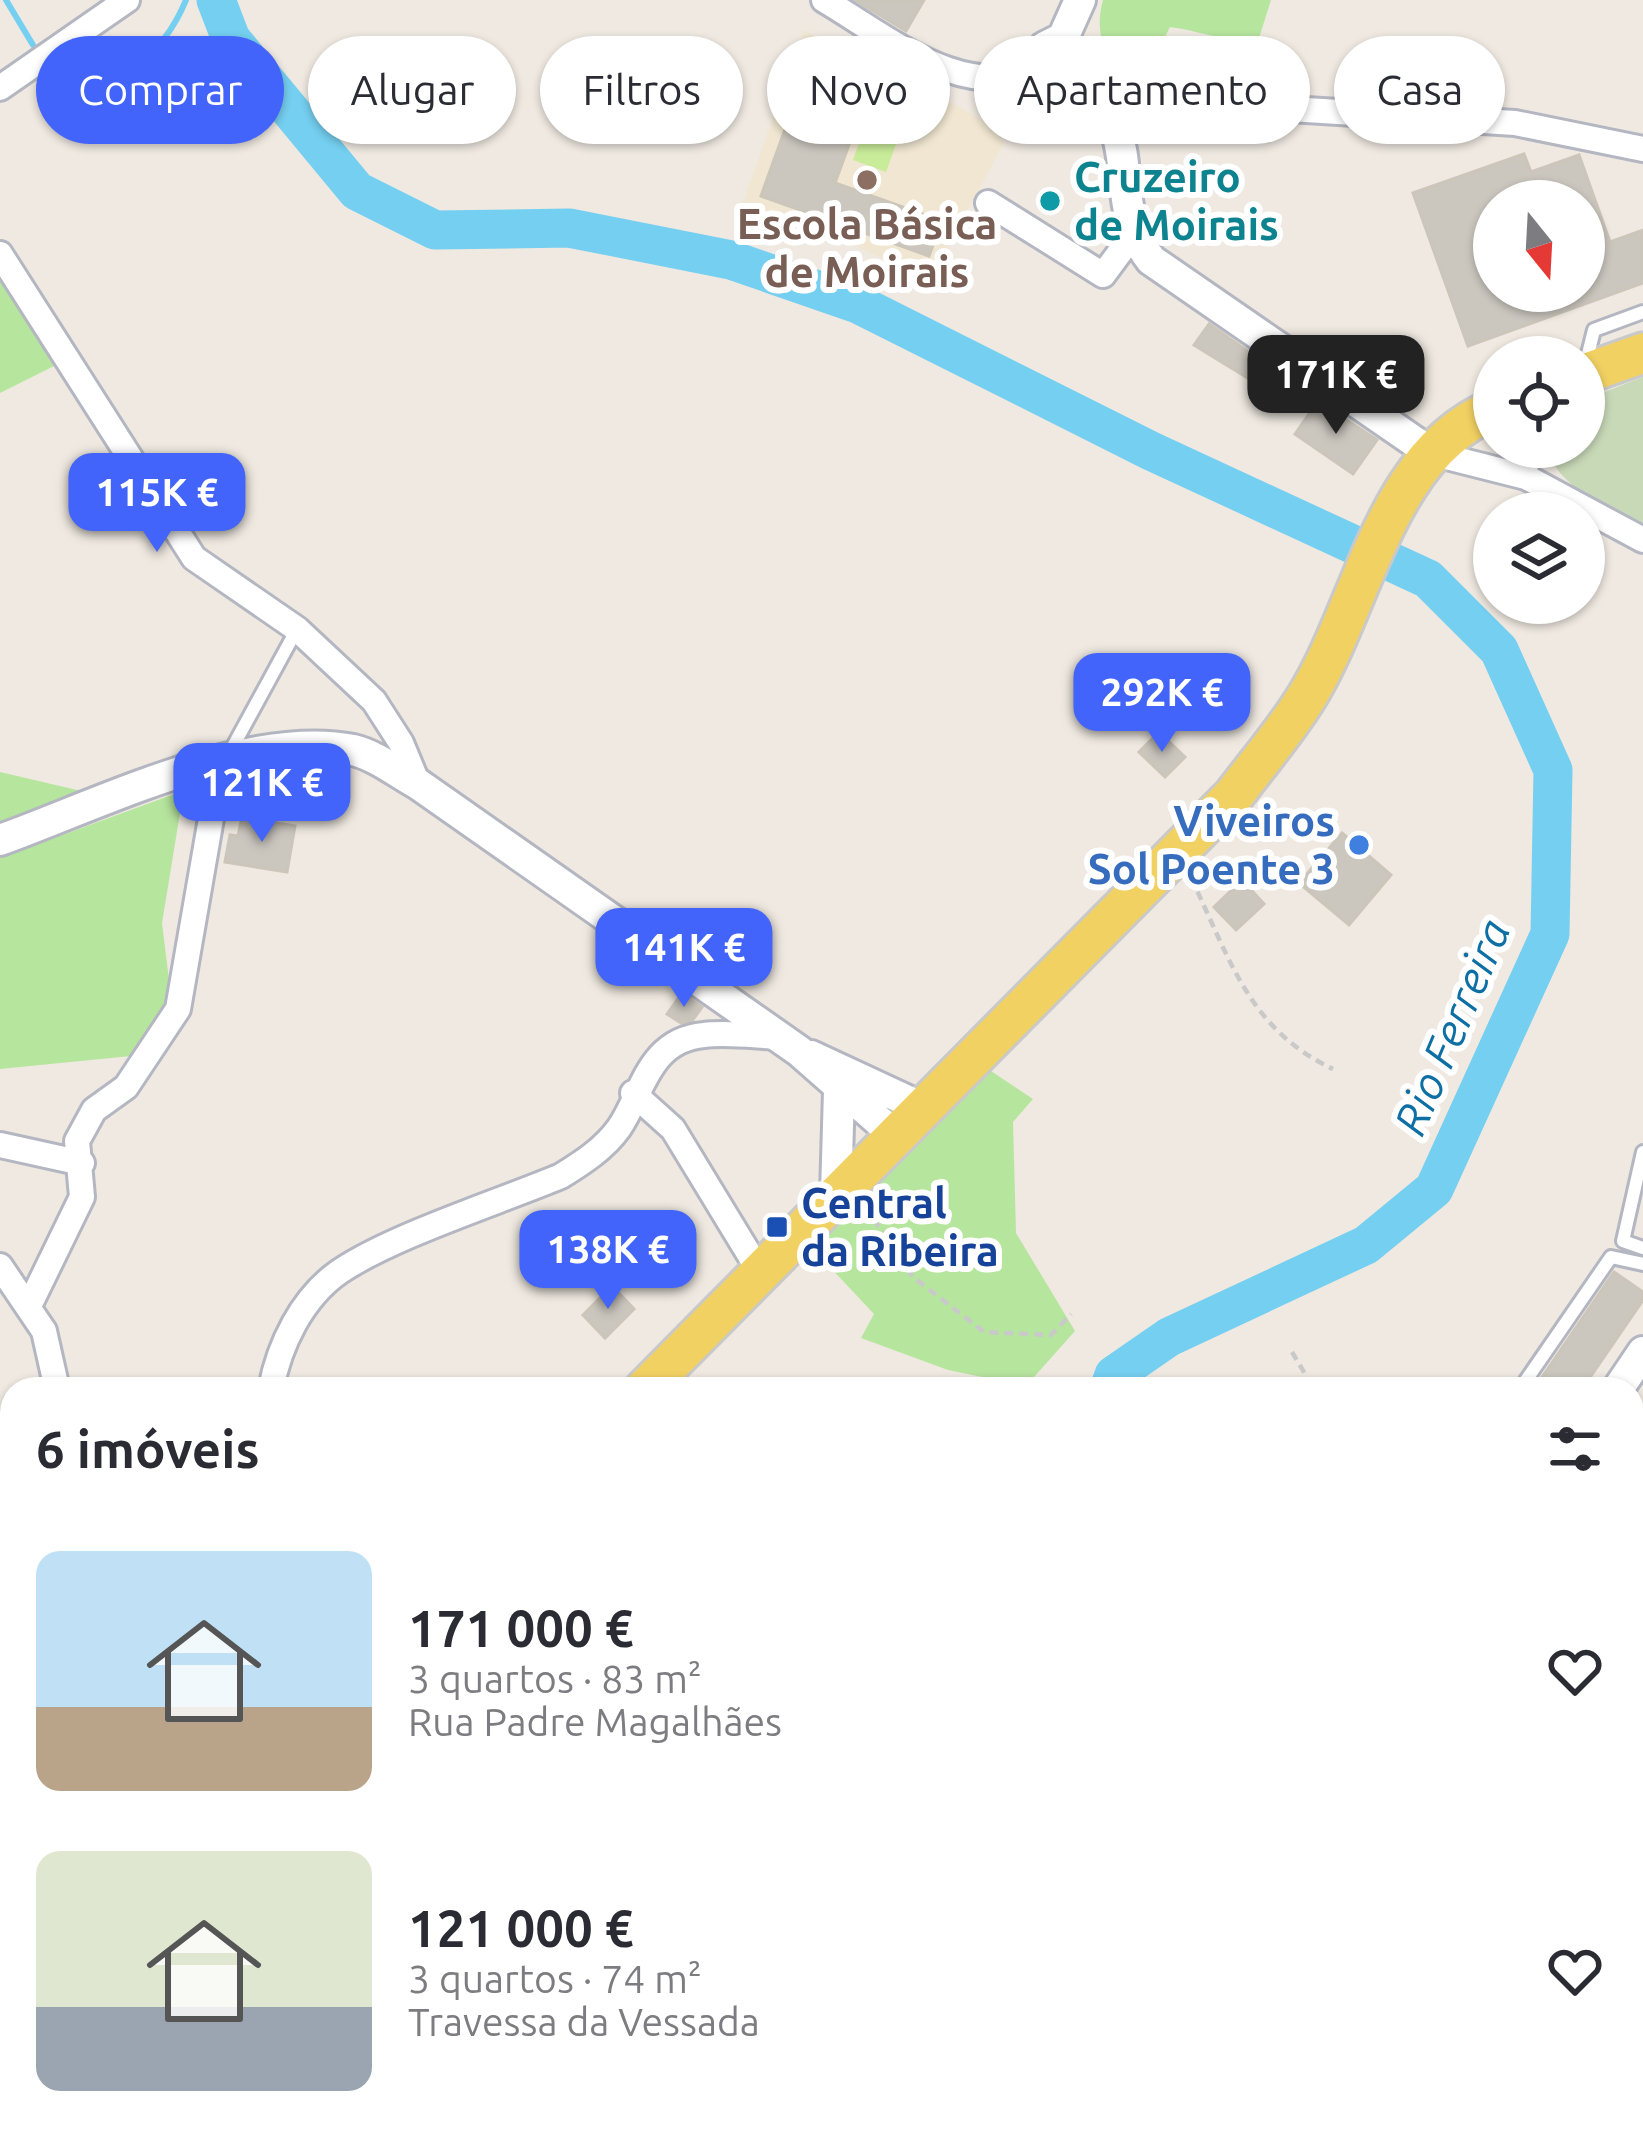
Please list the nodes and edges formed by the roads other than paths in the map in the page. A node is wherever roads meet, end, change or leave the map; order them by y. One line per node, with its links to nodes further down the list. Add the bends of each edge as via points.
1 (127, 0): 6 (street)
2 (824, 0): 5 (street)
3 (1079, 0): 4 (street)
4 (1064, 36)
5 (974, 79)
6 (0, 88)
7 (1310, 110): 9 (street, via 1515,123)
8 (1120, 144): 11 (street)
9 (1643, 149)
10 (988, 203): 11 (street, via 1103,275)
11 (1132, 236): 18 (street, via 1150,260)
12 (0, 254): 22 (street, via 194,558)
13 (1643, 313): 14 (lane)
14 (1593, 336)
15 (1643, 353): 16 (main road)
16 (1605, 365)
17 (1473, 423): 18 (main road)
18 (1431, 452): 20 (street); 29 (main road, via 1396,501 1306,698 1234,795)
19 (1525, 468): 20 (street)
20 (1526, 477): 21 (street)
21 (1643, 540)
22 (297, 628): 23 (lane); 24 (street, via 374,701)
23 (226, 758): 24 (street, via 296,743 358,751); 25 (street); 32 (street, via 178,1009 126,1088 94,1110 77,1141)
24 (418, 784): 26 (street)
25 (0, 840)
26 (789, 1044): 27 (street); 28 (street, via 699,1034 661,1054); 29 (street, via 853,1071)
27 (839, 1091): 29 (street); 33 (street)
28 (633, 1093): 37 (street, via 673,1129); 41 (street, via 620,1126 561,1176 340,1272 304,1306)
29 (911, 1123): 33 (main road)
30 (0, 1145): 32 (street)
31 (1643, 1152): 34 (lane, via 1623,1241)
32 (82, 1163): 38 (street, via 82,1197)
33 (842, 1188): 37 (main road)
34 (1643, 1248)
35 (1643, 1264): 43 (lane, via 1611,1257)
36 (0, 1266): 38 (street)
37 (760, 1272): 42 (main road)
38 (29, 1306): 40 (street)
39 (1643, 1352): 44 (street)
40 (54, 1377)
41 (273, 1377)
42 (658, 1377)
43 (1528, 1377)
44 (1626, 1377)

